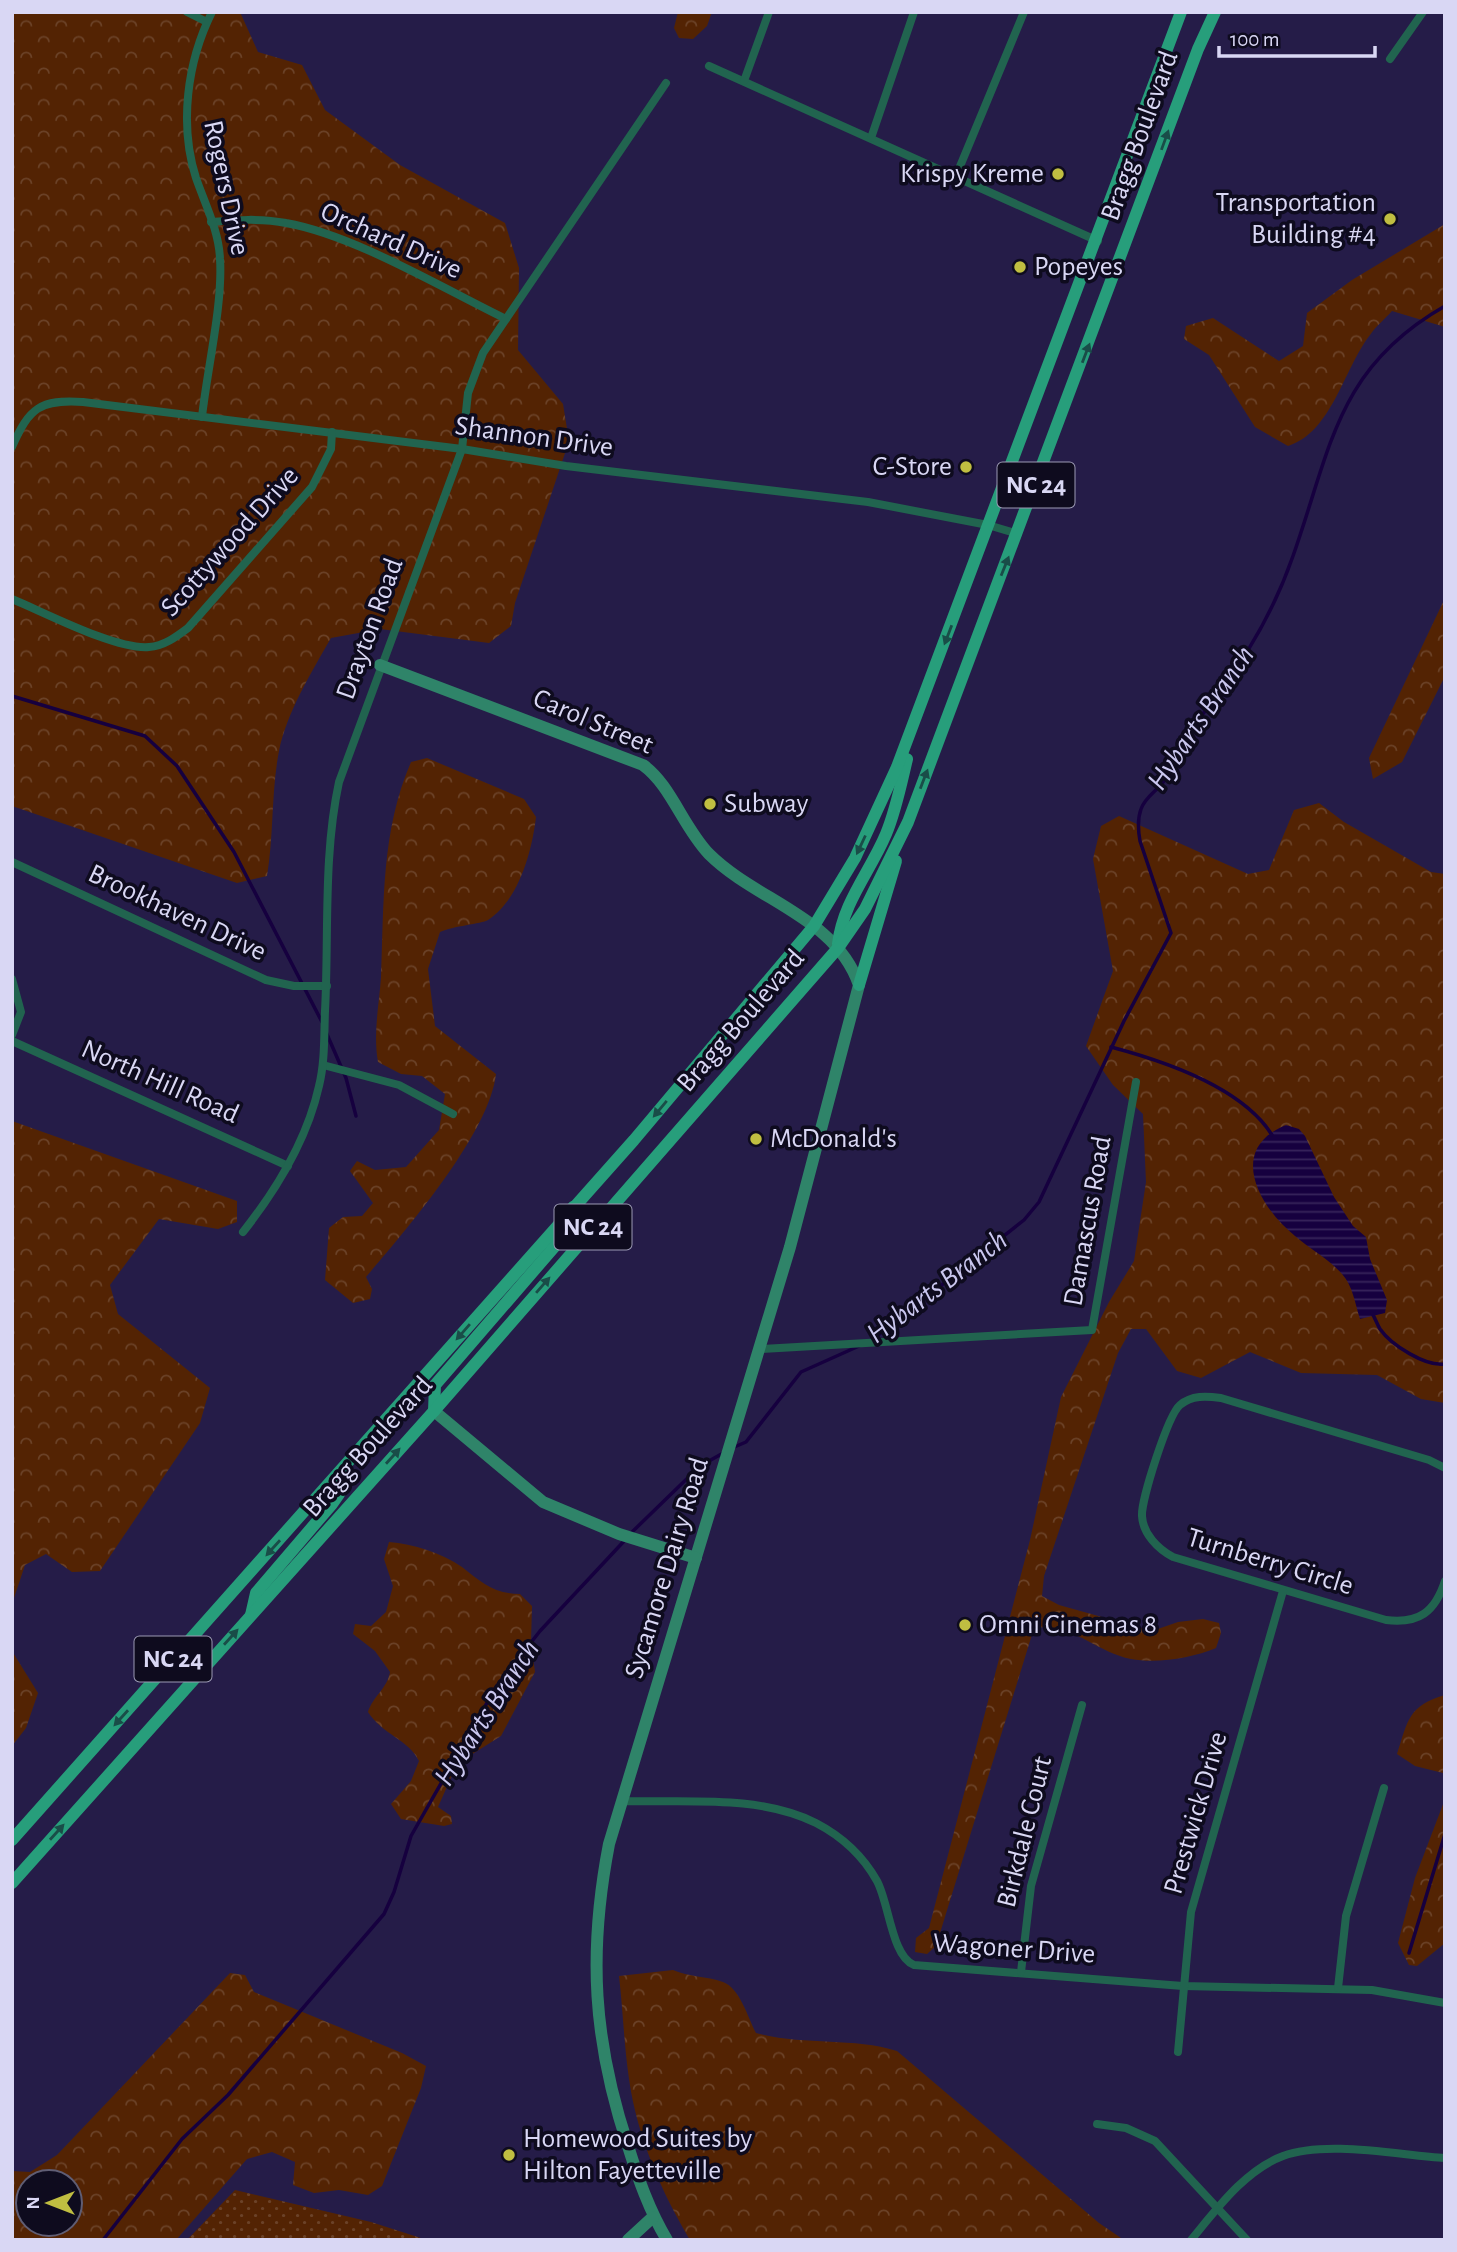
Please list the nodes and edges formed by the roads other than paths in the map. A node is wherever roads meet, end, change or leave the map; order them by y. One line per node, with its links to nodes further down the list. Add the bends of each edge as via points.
1 (187, 12): 9 (street)
2 (212, 12): 9 (street, Rogers Drive)
3 (769, 12): 12 (street)
4 (914, 12): 14 (street)
5 (1024, 12): 15 (street)
6 (1181, 12): 17 (main road, Bragg Boulevard / NC 24)
7 (1215, 12): 24 (main road, Bragg Boulevard / NC 24, one-way to 7)
8 (1423, 12): 10 (street)
9 (207, 22): 16 (street, Rogers Drive, via 191,82 186,124 191,159)
10 (1390, 59)
11 (709, 66): 12 (street)
12 (744, 82): 14 (street)
13 (666, 83): 18 (street, Drayton Road)
14 (871, 138): 15 (street)
15 (956, 176): 17 (street)
16 (211, 222): 18 (street, Orchard Drive, via 285,223 340,238); 19 (street, Rogers Drive, via 221,263)
17 (1098, 241): 23 (main road, Bragg Boulevard / NC 24)
18 (506, 319): 22 (street, Drayton Road, via 472,379)
19 (202, 417): 20 (street, Shannon Drive); 21 (street, Shannon Drive, via 56,401 41,405 22,424)
20 (332, 432): 22 (street, Shannon Drive); 25 (street, Scottywood Drive, via 331,449 312,487 188,628 164,644 122,645)
21 (12, 447)
22 (462, 449): 23 (street, Shannon Drive, via 565,466 868,502); 26 (street, Drayton Road)
23 (988, 525): 24 (street, Shannon Drive); 27 (main road, Bragg Boulevard / NC 24, one-way to 27)
24 (1018, 534): 28 (main road, Bragg Boulevard / NC 24, one-way to 24)
25 (12, 599)
26 (380, 665): 30 (main road, Carol Street, via 643,765 659,779 684,823 711,856); 34 (street, Drayton Road, via 334,803)
27 (921, 706): 30 (main road, Bragg Boulevard / NC 24, one-way to 30, via 855,858); 31 (main road, via 886,833 848,903)
28 (908, 822): 31 (main road, Bragg Boulevard / NC 24, via 865,909); 33 (main road)
29 (12, 862): 34 (street, Brookhaven Drive, via 266,980)
30 (814, 926): 31 (main road); 41 (main road, Bragg Boulevard / NC 24, one-way to 41)
31 (838, 948): 33 (main road, via 854,969); 44 (main road, Bragg Boulevard / NC 24, one-way to 31)
32 (12, 979): 35 (street, via 21,1012)
33 (859, 985): 43 (main road, Sycamore Dairy Road)
34 (327, 986): 37 (street, Drayton Road)
35 (12, 1035)
36 (12, 1041): 40 (street, North Hill Road)
37 (323, 1065): 39 (street, via 399,1085); 40 (street, Drayton Road, via 311,1114)
38 (1136, 1082): 43 (street, Damascus Road, via 1092,1330)
39 (453, 1114)
40 (288, 1166): 42 (street, Drayton Road)
41 (573, 1207): 44 (main road, via 568,1231 435,1385); 46 (main road, Bragg Boulevard / NC 24, one-way to 46)
42 (243, 1232)
43 (760, 1349): 47 (main road, Sycamore Dairy Road)
44 (434, 1411): 47 (main road, via 543,1503 588,1523); 50 (main road, Bragg Boulevard / NC 24, one-way to 44)
45 (1445, 1468): 49 (street, Turnberry Circle, via 1221,1398 1199,1396 1180,1405 1168,1422 1141,1513 1147,1533 1173,1557)
46 (335, 1479): 50 (main road, via 339,1494 256,1592); 54 (main road, Bragg Boulevard / NC 24, one-way to 54)
47 (696, 1558): 53 (main road, Sycamore Dairy Road)
48 (1445, 1581): 49 (street, Turnberry Circle, via 1433,1609 1408,1622)
49 (1283, 1591): 57 (street, Prestwick Drive, via 1191,1912)
50 (251, 1615): 55 (main road, Bragg Boulevard / NC 24, one-way to 50)
51 (1082, 1705): 56 (street, Birkdale Court, via 1031,1886)
52 (1384, 1788): 58 (street, via 1346,1916)
53 (621, 1801): 56 (street, Wagoner Drive, via 757,1805 798,1815 829,1831 862,1858 887,1903 899,1952 908,1962); 64 (main road, Sycamore Dairy Road, via 608,1844 598,1914 598,2020 618,2117)
54 (12, 1840)
55 (12, 1883)
56 (1021, 1972): 57 (street, Wagoner Drive)
57 (1183, 1986): 58 (street, Wagoner Drive); 60 (street, Prestwick Drive)
58 (1338, 1988): 59 (street, Wagoner Drive)
59 (1445, 2003)
60 (1178, 2052)
61 (1097, 2124): 63 (street, via 1126,2128 1155,2141)
62 (1445, 2158): 63 (street, via 1312,2149 1282,2156 1256,2171)
63 (1216, 2210): 67 (street); 68 (street)
64 (653, 2217): 65 (main road); 66 (main road, Sycamore Dairy Road)
65 (628, 2240)
66 (667, 2240)
67 (1191, 2240)
68 (1247, 2240)

